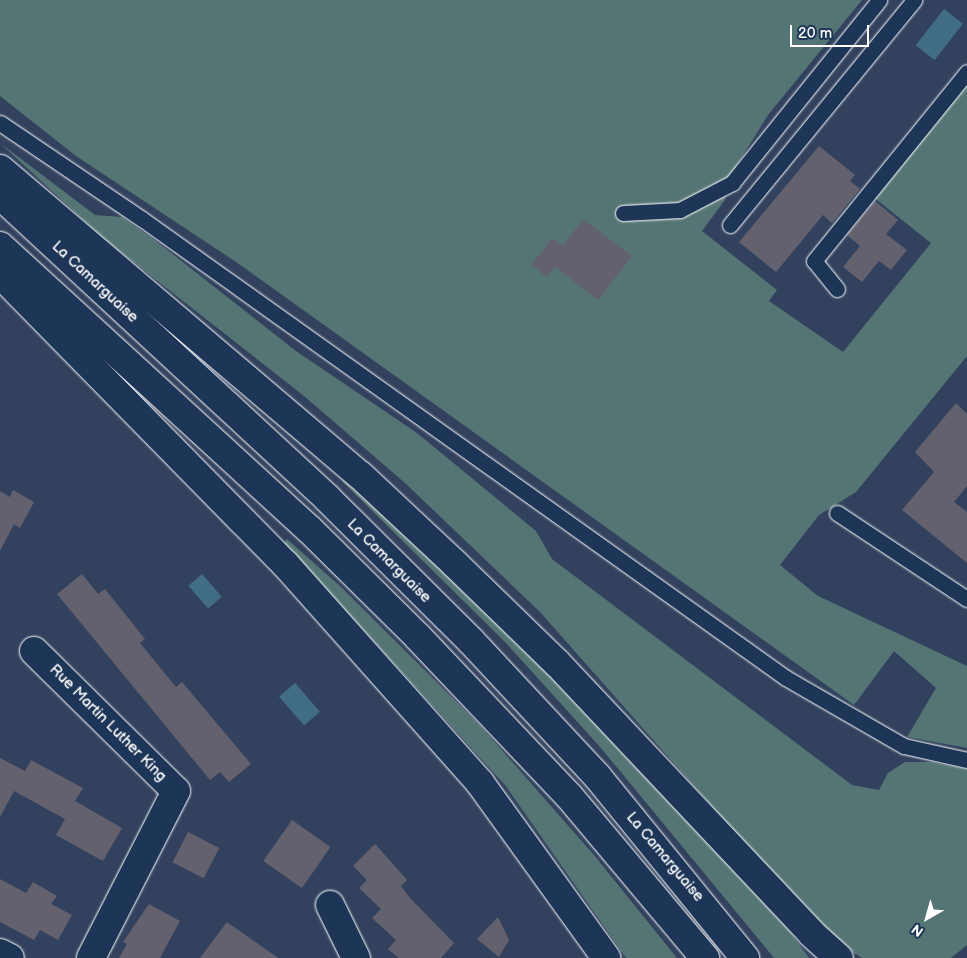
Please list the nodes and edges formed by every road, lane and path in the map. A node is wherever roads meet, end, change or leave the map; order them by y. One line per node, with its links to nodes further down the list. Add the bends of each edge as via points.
1 (879, 0): 7 (lane, via 732,183 680,210)
2 (914, 0): 8 (lane)
3 (967, 72): 11 (lane, via 814,261)
4 (0, 123): 15 (lane, via 142,219 786,678 904,746)
5 (0, 169): 24 (main road, via 360,475 454,563 557,663 812,934)
6 (0, 195): 23 (main road, La Camarguaise, via 319,492 471,641 597,776)
7 (623, 213)
8 (730, 225)
9 (0, 246): 22 (main road, via 267,489 418,637 569,796)
10 (0, 274): 21 (main road, via 286,565 480,783)
11 (837, 289)
12 (837, 513): 13 (lane)
13 (967, 599)
14 (34, 651): 19 (main road, Rue Martin Luther King, via 176,791)
15 (967, 760)
16 (330, 905): 20 (main road)
17 (0, 953): 18 (main road)
18 (10, 958)
19 (91, 958)
20 (356, 958)
21 (606, 958)
22 (705, 958)
23 (746, 958)
24 (839, 958)

